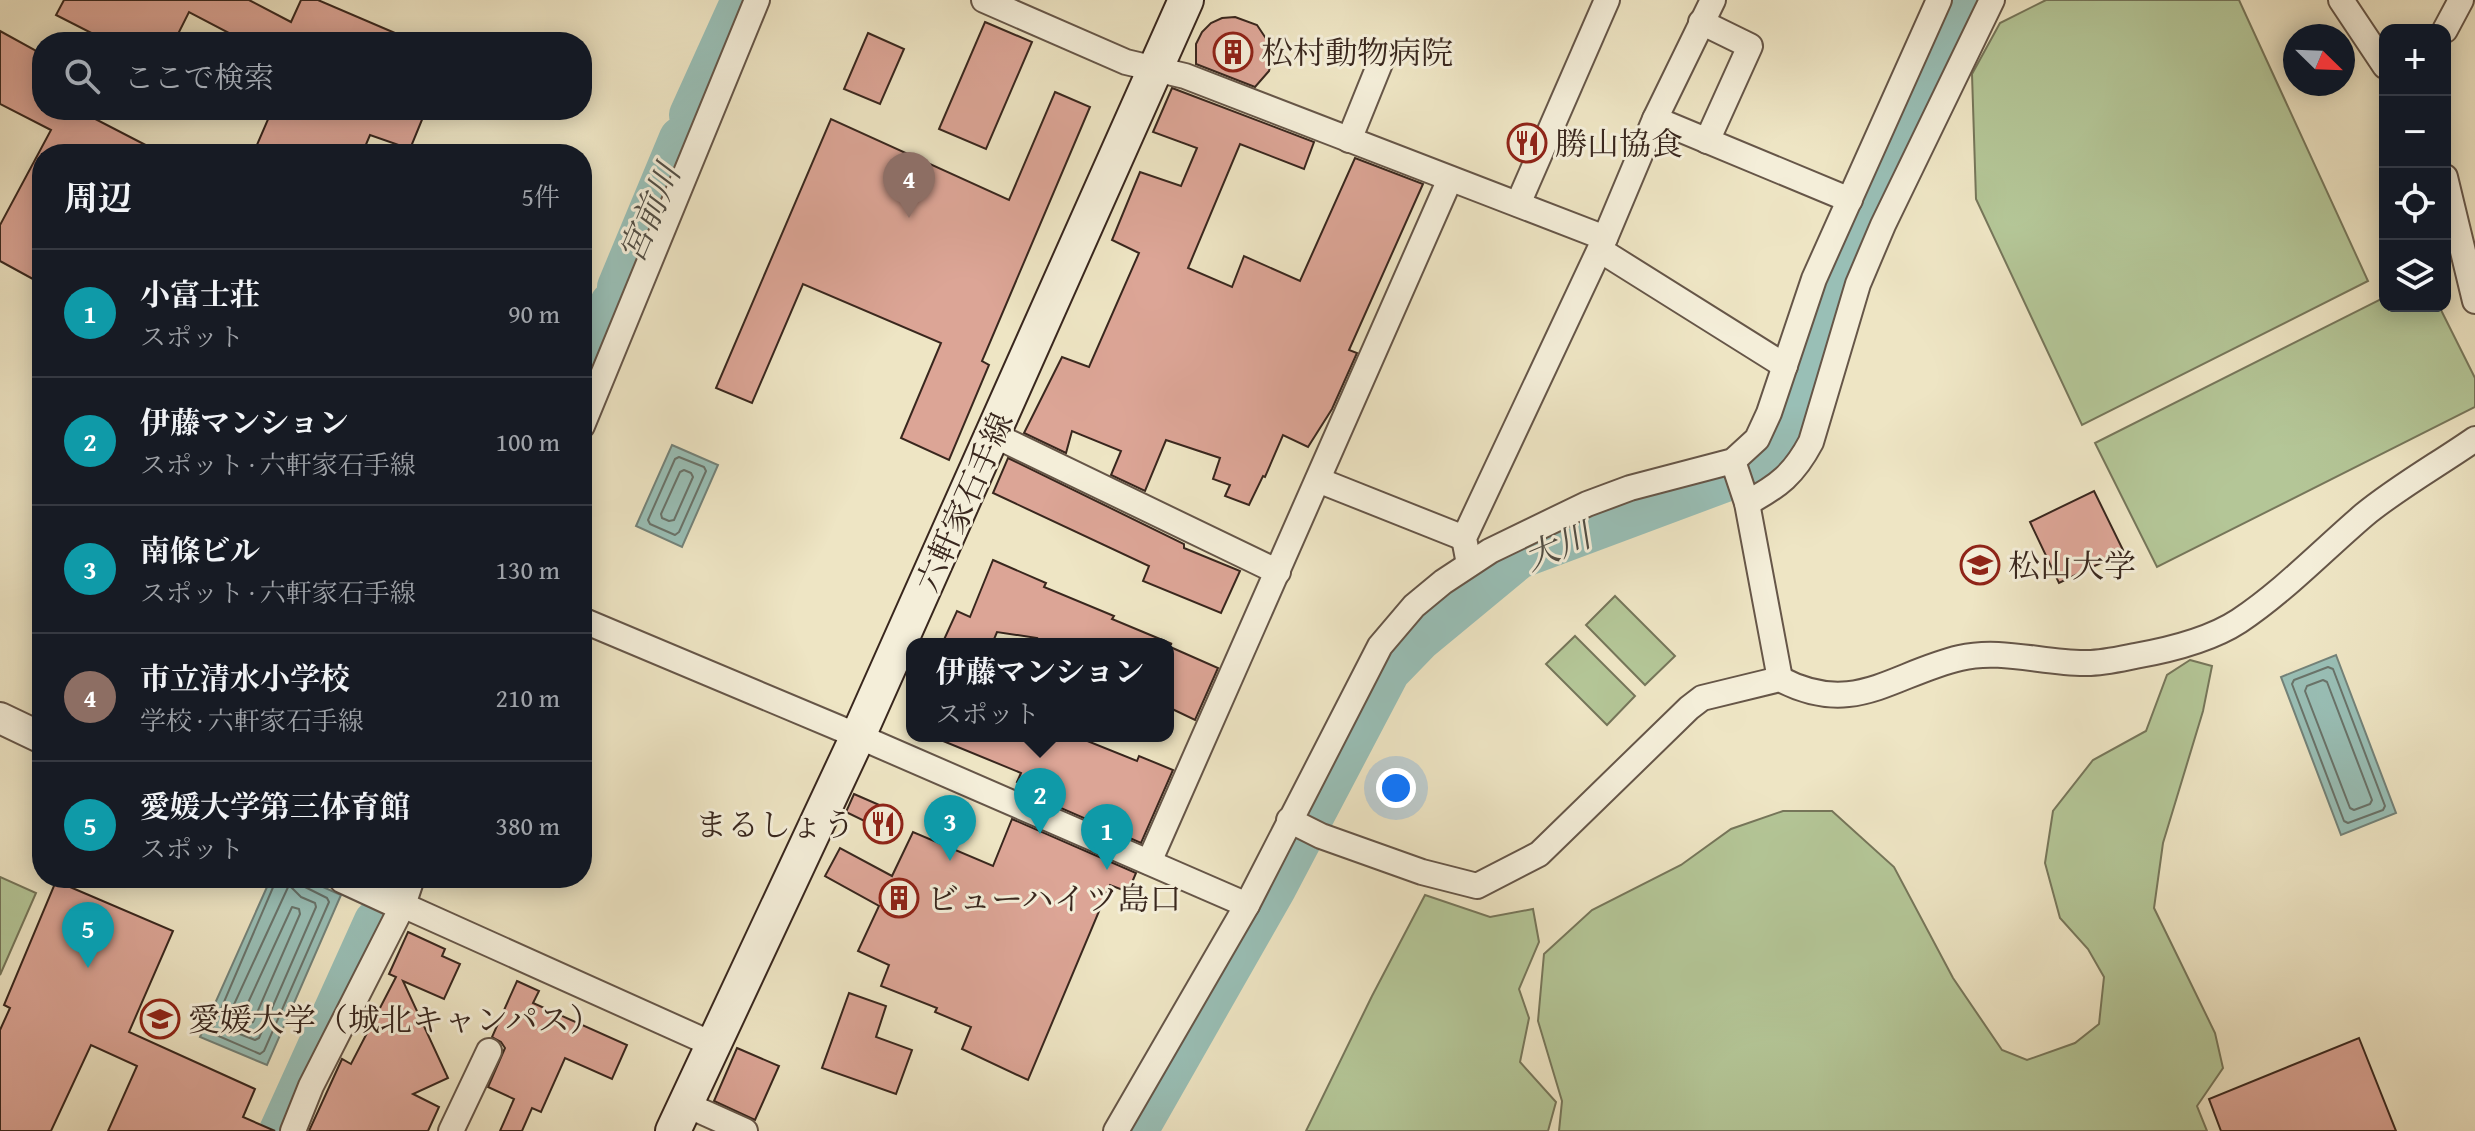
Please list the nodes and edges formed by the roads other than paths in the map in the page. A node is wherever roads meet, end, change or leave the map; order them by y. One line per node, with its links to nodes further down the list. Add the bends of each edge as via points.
1 (757, 0): 25 (street)
2 (984, 0): 14 (street, via 1126,62)
3 (1186, 0): 14 (main road, 六軒家石手線)
4 (1607, 0): 21 (street)
5 (1713, 0): 10 (street)
6 (1938, 0): 19 (street)
7 (1992, 0): 30 (street, via 1858,284 1811,442 1778,486)
8 (2341, 0): 12 (street)
9 (2461, 0): 11 (street)
10 (1701, 22): 15 (street); 17 (street, via 1750,46)
11 (2448, 24)
12 (2379, 57)
13 (1381, 61): 16 (street)
14 (1154, 69): 16 (street, via 1185,76); 26 (main road, 六軒家石手線)
15 (1655, 119): 17 (street); 22 (street)
16 (1349, 140): 18 (street)
17 (1707, 141): 19 (street)
18 (1450, 179): 21 (street); 29 (street)
19 (1850, 200): 24 (street, via 1814,279)
20 (2451, 202): 23 (street)
21 (1518, 204): 22 (street)
22 (1602, 244): 24 (street); 31 (street)
23 (2475, 301)
24 (1785, 366): 28 (street, via 1757,439)
25 (592, 402)
26 (994, 435): 33 (street); 38 (main road, 六軒家石手線)
27 (2475, 439): 35 (street, via 2367,512 2237,622 2204,638 2088,663 1959,658 1856,695 1802,690)
28 (1734, 465): 30 (street); 32 (street, via 1630,488 1587,504)
29 (1318, 480): 31 (street); 33 (street)
30 (1746, 499): 35 (street)
31 (1464, 538): 32 (street)
32 (1469, 564): 39 (street, via 1414,606 1380,646)
33 (1278, 572): 40 (street)
34 (592, 624): 38 (street)
35 (1780, 679): 39 (street, via 1702,698 1539,854 1477,886 1422,872)
36 (0, 718): 37 (street)
37 (32, 733)
38 (858, 736): 40 (street); 44 (main road, 六軒家石手線)
39 (1292, 821): 43 (street)
40 (1149, 862): 43 (street)
41 (376, 888): 42 (street)
42 (398, 895): 44 (street); 47 (street)
43 (1247, 905): 50 (street)
44 (714, 1045): 46 (main road, 六軒家石手線)
45 (489, 1051): 48 (street)
46 (679, 1118): 49 (street)
47 (293, 1131)
48 (451, 1131)
49 (745, 1131)
50 (1116, 1131)

